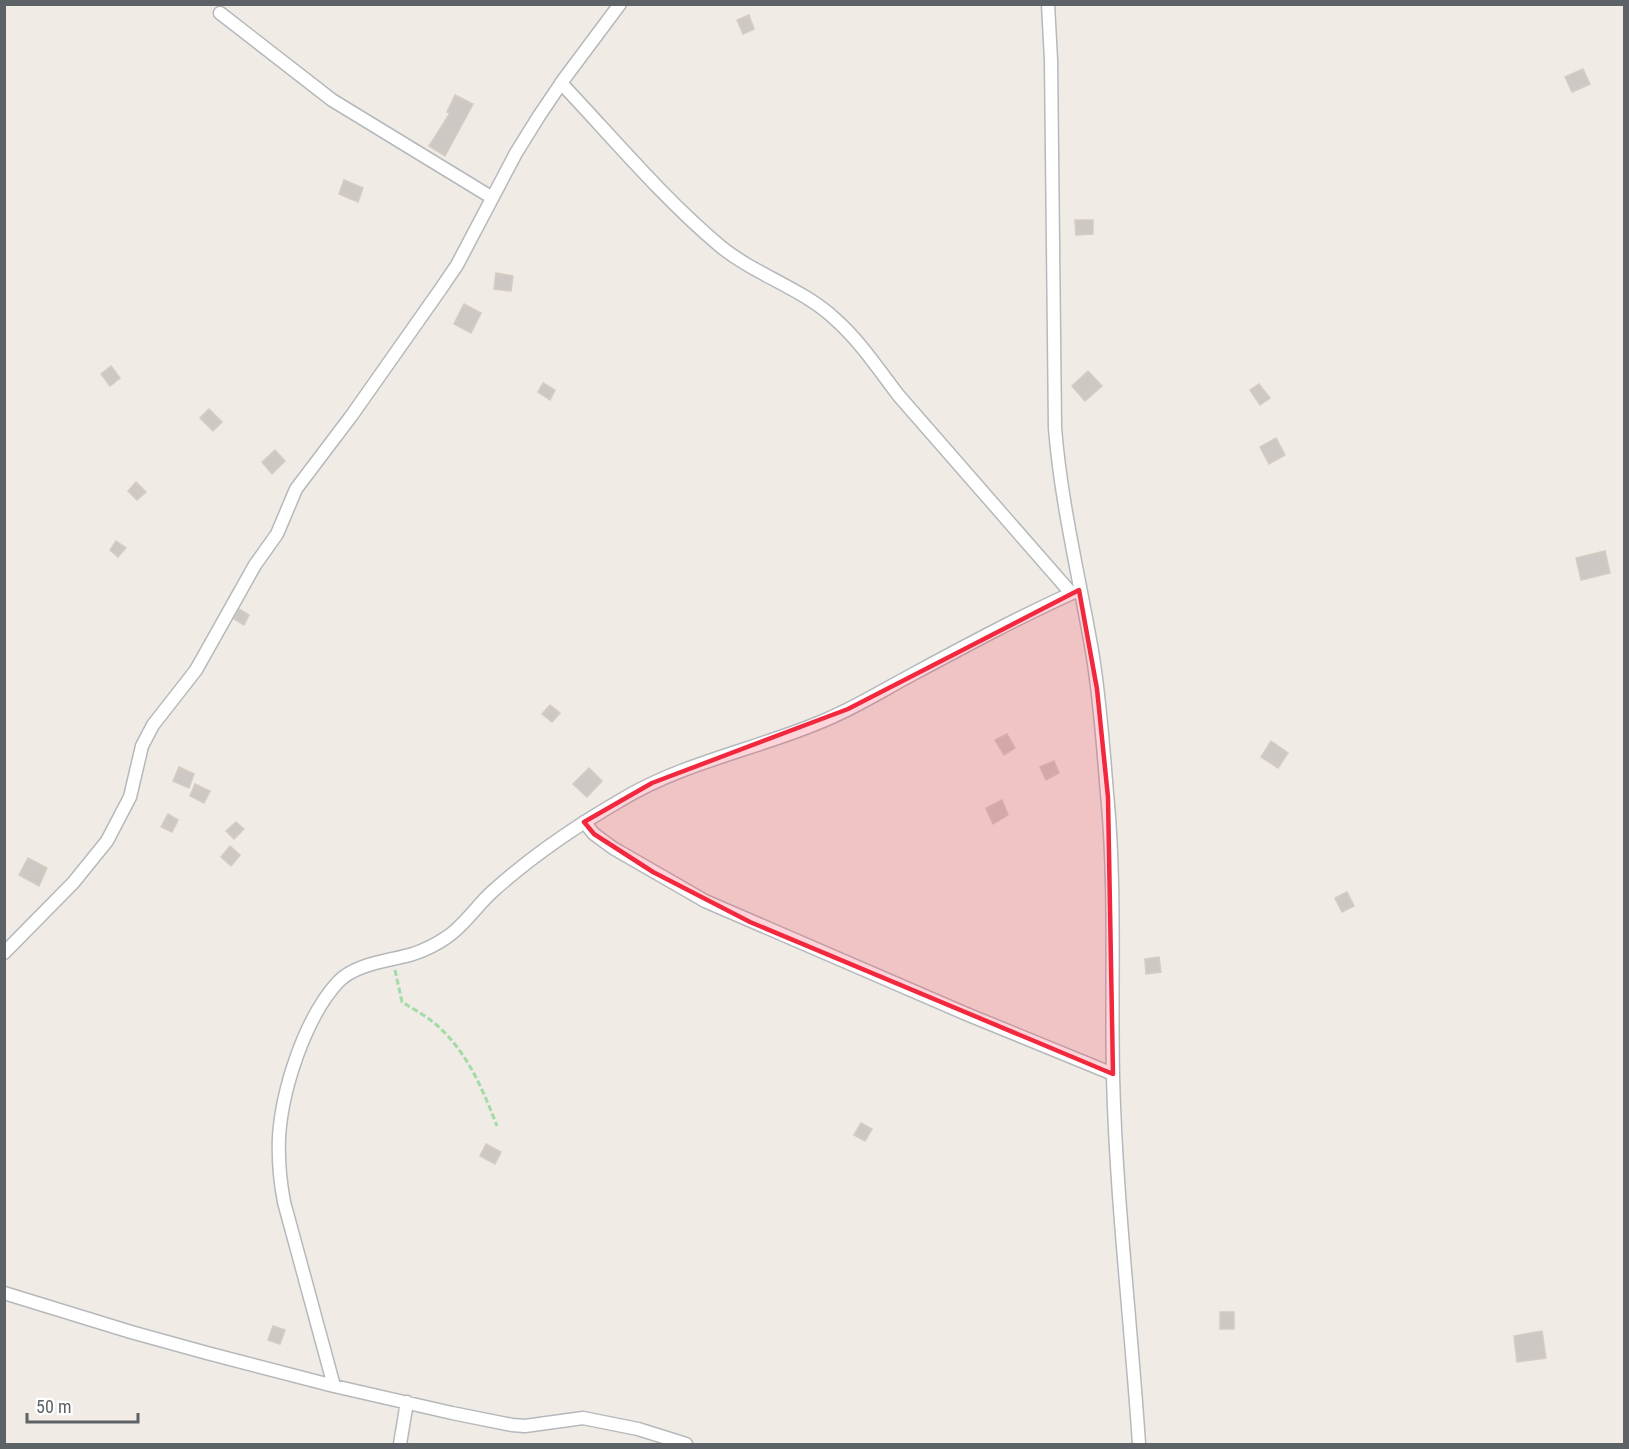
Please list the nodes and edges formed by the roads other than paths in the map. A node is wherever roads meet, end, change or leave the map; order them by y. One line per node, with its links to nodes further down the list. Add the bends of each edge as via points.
1 (621, 4): 4 (street)
2 (1048, 4): 6 (street, via 1055,428)
3 (220, 13): 5 (street, via 332,100)
4 (561, 83): 5 (street); 6 (street, via 708,235 739,260 835,318 899,396)
5 (491, 197): 8 (street, via 457,265 296,489 277,534 255,565 196,670 153,725 142,746 130,797 107,841 73,883)
6 (1075, 591): 7 (street, via 819,723 652,783); 9 (street, via 1097,689 1108,797)
7 (584, 822): 9 (street, via 613,848 705,901); 11 (street, via 503,882 449,936 416,954 356,970 341,979 312,1022 287,1088 279,1136 279,1173)
8 (4, 952)
9 (1113, 1074): 15 (street)
10 (4, 1293): 11 (street, via 131,1332)
11 (334, 1386): 12 (street)
12 (407, 1402): 13 (street); 14 (street, via 512,1425 583,1418 605,1421)
13 (400, 1444)
14 (686, 1444)
15 (1139, 1444)

